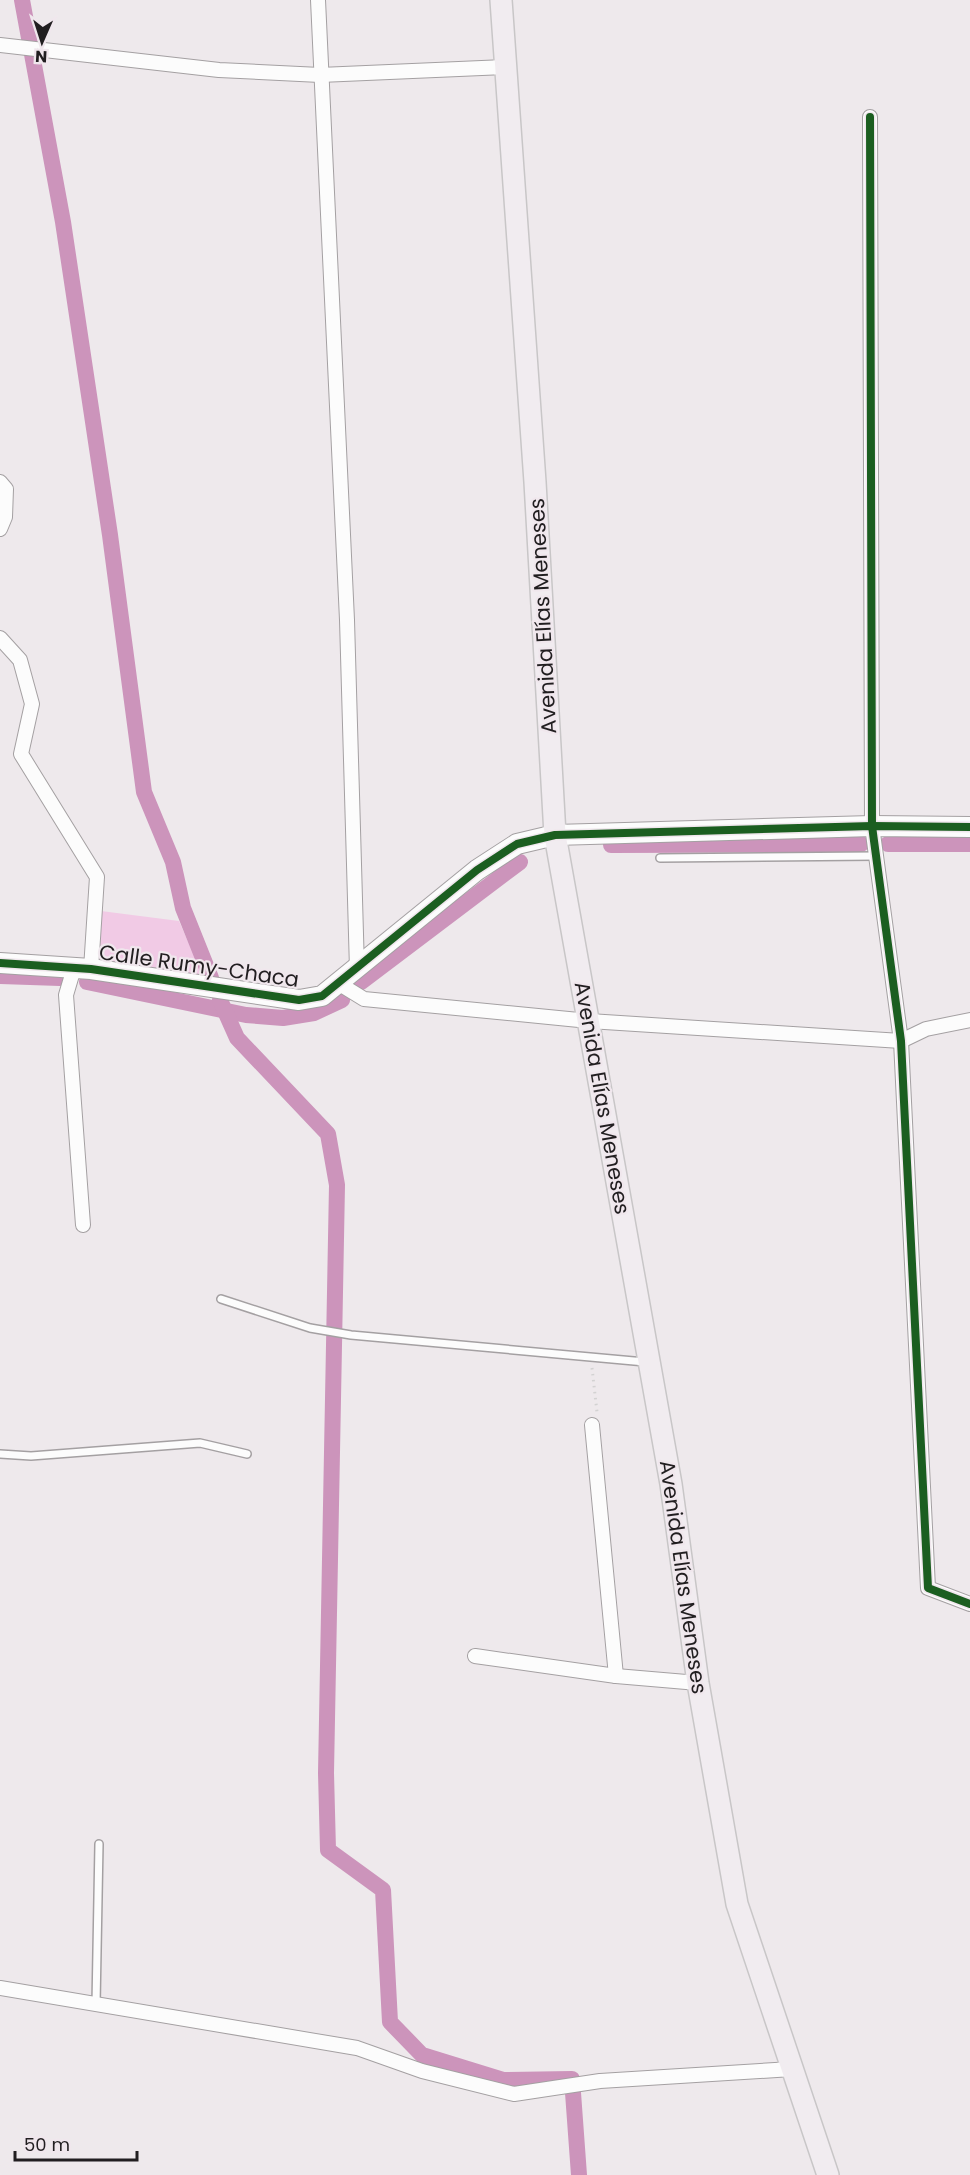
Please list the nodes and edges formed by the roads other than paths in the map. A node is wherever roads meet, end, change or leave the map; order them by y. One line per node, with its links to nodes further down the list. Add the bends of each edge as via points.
1 (318, 0): 5 (street)
2 (501, 0): 4 (main road, Avenida Elías Meneses)
3 (0, 45): 5 (street, via 219,70)
4 (505, 67): 5 (street); 12 (main road, Avenida Elías Meneses)
5 (320, 75): 17 (street, via 344,552)
6 (870, 117): 10 (street)
7 (0, 482): 8 (street, via 6,489 5,517)
8 (0, 529)
9 (0, 638): 16 (street, via 20,660 32,704 21,754 97,877)
10 (872, 826): 11 (street, Calle Rumy-Chaca); 12 (street, Calle Rumy-Chaca); 13 (street)
11 (970, 827)
12 (555, 835): 17 (street, Calle Rumy-Chaca, via 517,844 477,870); 20 (main road, Avenida Elías Meneses)
13 (876, 856): 14 (lane); 21 (street)
14 (660, 858)
15 (0, 963): 16 (street, Calle Rumy-Chaca)
16 (83, 969): 18 (street, Calle Rumy-Chaca, via 299,1000 322,996); 22 (street, via 66,995)
17 (357, 969): 18 (street, Calle Rumy-Chaca)
18 (338, 983): 20 (street, via 364,999)
19 (970, 1020): 21 (street, via 926,1029)
20 (589, 1022): 21 (street); 24 (main road, Avenida Elías Meneses)
21 (902, 1041): 28 (street, via 928,1588)
22 (83, 1225)
23 (221, 1299): 24 (lane, via 310,1328 351,1335)
24 (648, 1362): 31 (main road, Avenida Elías Meneses, via 671,1484)
25 (592, 1425): 30 (street)
26 (0, 1454): 27 (lane, via 31,1456 200,1443)
27 (247, 1454)
28 (970, 1604)
29 (475, 1656): 30 (street)
30 (616, 1676): 31 (street)
31 (698, 1683): 35 (main road, Avenida Elías Meneses, via 737,1904)
32 (99, 1844): 34 (lane)
33 (0, 1988): 34 (street)
34 (96, 2004): 35 (street, via 357,2048 422,2071 514,2094 600,2081)
35 (792, 2069): 36 (main road, Avenida Elías Meneses)
36 (828, 2175)

